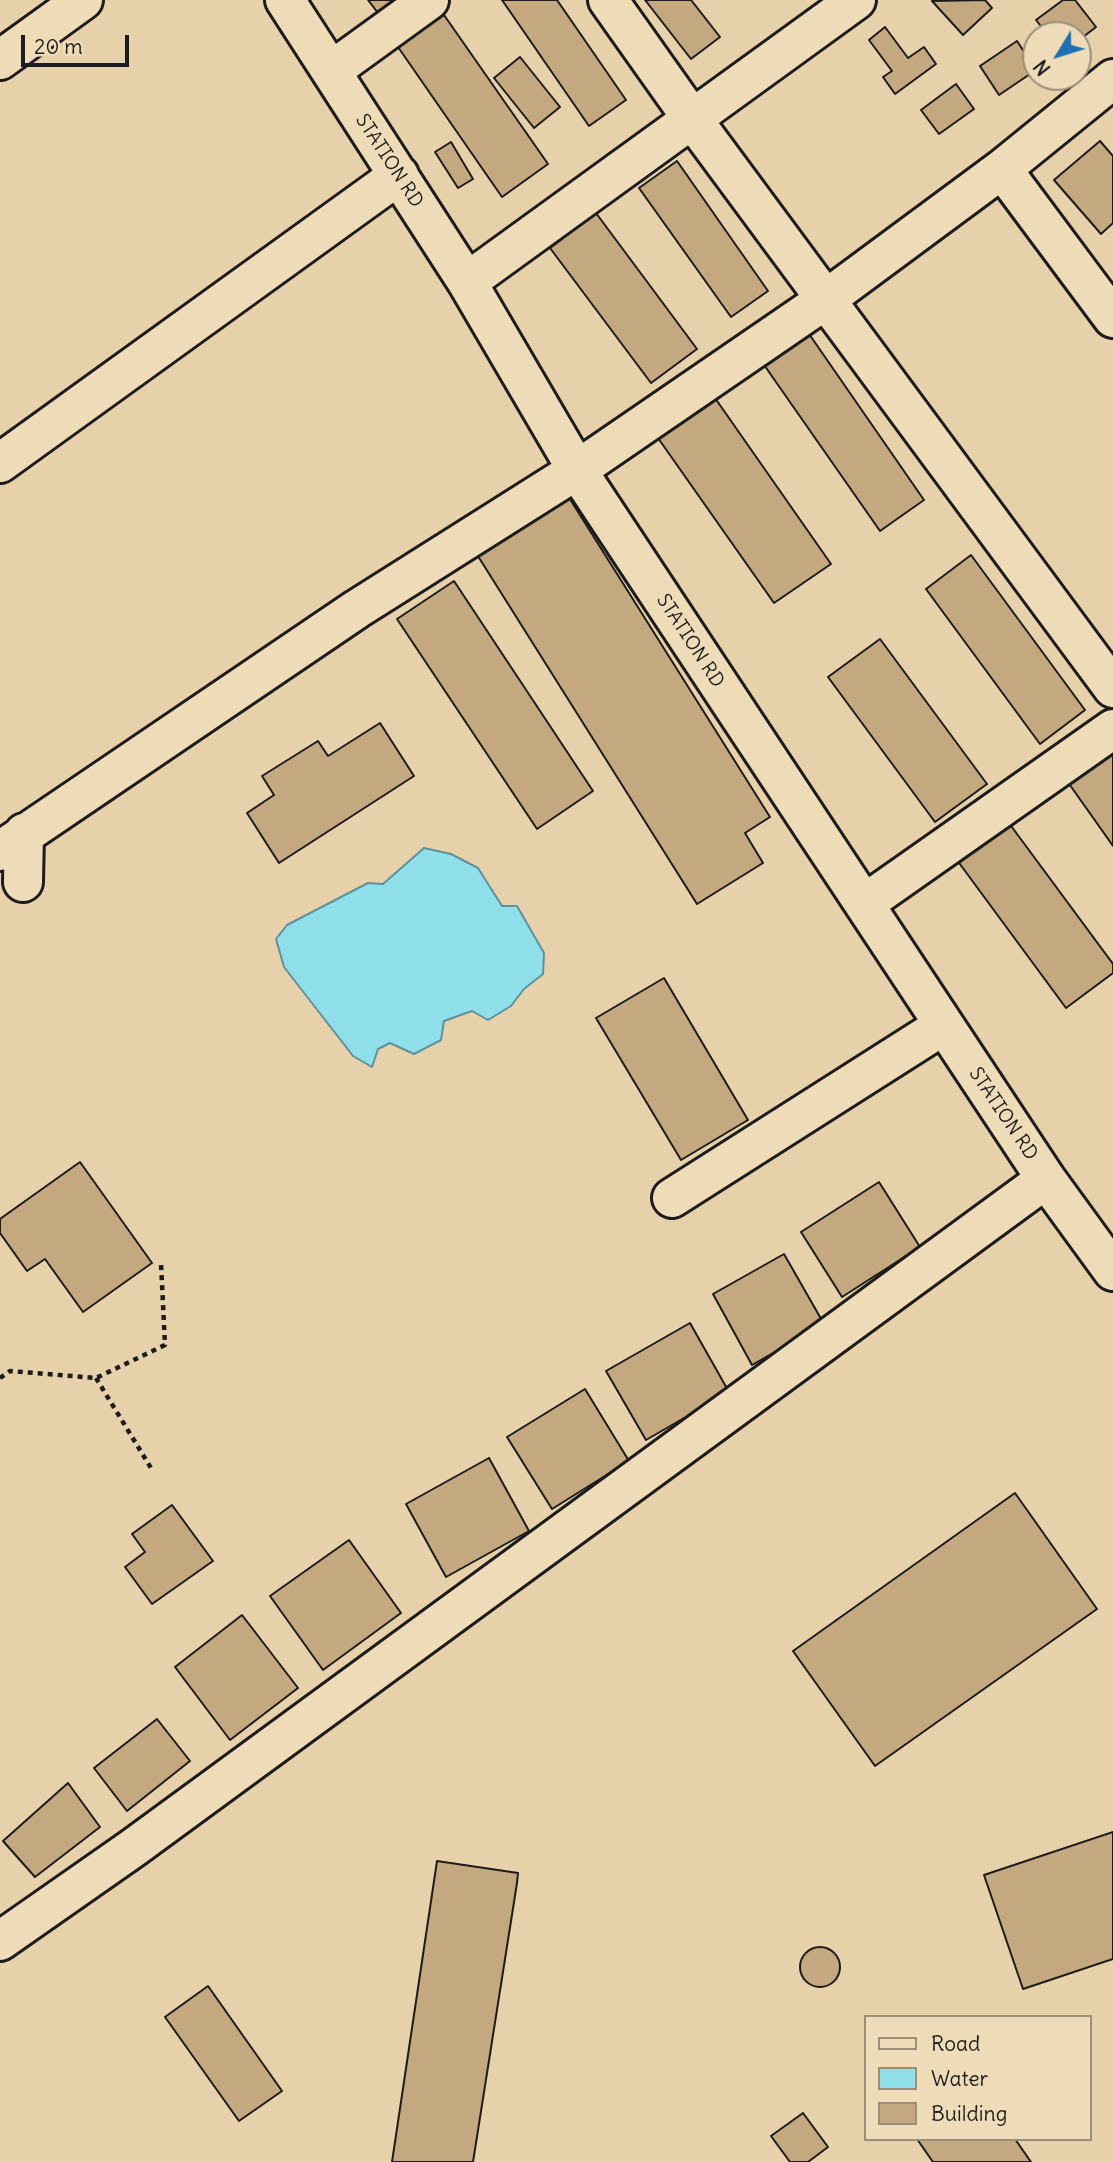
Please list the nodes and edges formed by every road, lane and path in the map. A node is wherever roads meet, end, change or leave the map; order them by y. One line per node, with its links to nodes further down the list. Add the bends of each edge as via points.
1 (83, 0): 6 (street)
2 (285, 0): 7 (street, STATION RD)
3 (429, 0): 7 (street)
4 (608, 0): 9 (street)
5 (856, 0): 9 (street)
6 (0, 60)
7 (331, 71): 11 (street, STATION RD)
8 (1113, 79): 10 (street)
9 (693, 120): 12 (street); 13 (street)
10 (1002, 169): 13 (street); 14 (street)
11 (399, 175): 12 (street, STATION RD); 15 (street)
12 (467, 282): 16 (street, STATION RD)
13 (825, 300): 16 (street); 17 (street)
14 (1113, 318)
15 (0, 463)
16 (577, 470): 19 (street, via 357,609); 21 (street, STATION RD)
17 (1113, 688)
18 (1113, 729): 21 (street)
19 (12, 842): 20 (street)
20 (23, 883)
21 (864, 904): 22 (street, STATION RD)
22 (944, 1025): 23 (street, STATION RD); 24 (street)
23 (1046, 1179): 26 (street, STATION RD); 30 (street)
24 (672, 1198)
25 (161, 1263): 28 (path, via 165,1345)
26 (1113, 1270)
27 (0, 1378): 28 (path, via 10,1371)
28 (96, 1378): 29 (path)
29 (151, 1468)
30 (0, 1941)

